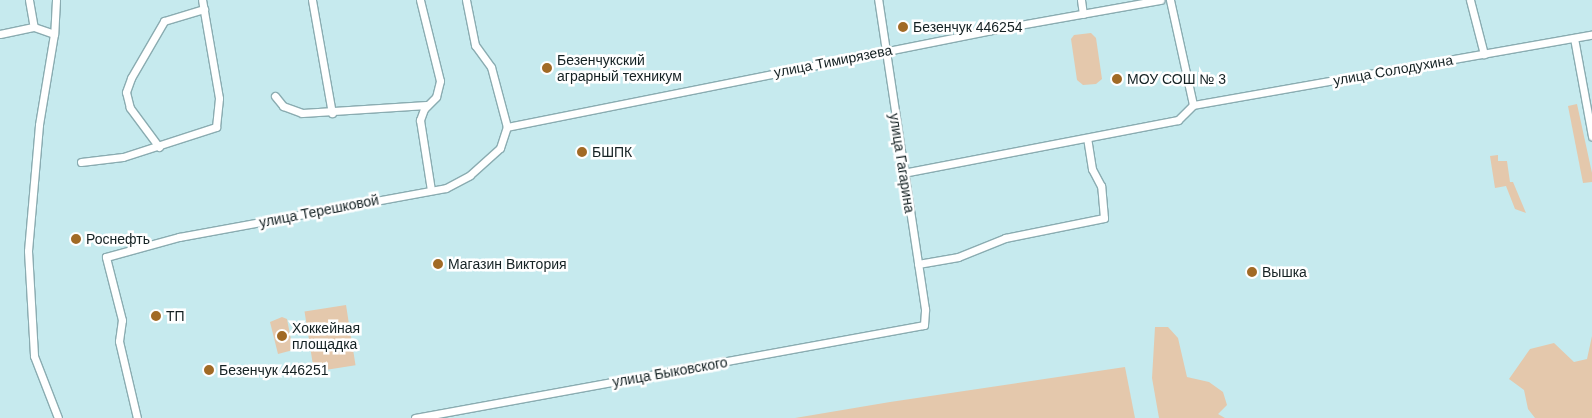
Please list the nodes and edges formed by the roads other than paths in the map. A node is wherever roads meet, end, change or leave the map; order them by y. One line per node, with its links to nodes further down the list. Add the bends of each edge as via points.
1 (29, 0): 14 (street)
2 (56, 0): 16 (street)
3 (202, 0): 12 (street)
4 (312, 0): 24 (street)
5 (420, 0): 22 (street, via 440,81 436,97)
6 (466, 0): 25 (street, via 475,45 491,67)
7 (878, 0): 19 (street, улица Гагарина)
8 (1081, 0): 13 (street)
9 (1160, 0): 13 (street, улица Тимирязева)
10 (1170, 0): 23 (street)
11 (1470, 0): 20 (street)
12 (204, 9): 28 (street, via 220,98 216,128); 28 (street, via 164,21 131,78 127,101)
13 (1084, 14): 19 (street, улица Тимирязева)
14 (34, 27): 15 (street); 16 (street)
15 (0, 34)
16 (54, 34): 34 (street, via 39,125 28,251 34,356)
17 (1592, 35): 18 (street, улица Солодухина)
18 (1574, 38): 20 (street, улица Солодухина); 26 (street)
19 (884, 51): 25 (street, улица Тимирязева); 30 (street, улица Гагарина)
20 (1484, 54): 23 (street, улица Солодухина)
21 (276, 96): 24 (street, via 283,106 302,113)
22 (427, 105): 24 (street); 31 (street, via 420,128)
23 (1194, 105): 27 (street, via 1178,120)
24 (332, 113)
25 (507, 127): 31 (street, улица Терешковой, via 500,148 485,163 457,182)
26 (1592, 136)
27 (1087, 138): 30 (street); 32 (street, via 1092,169 1101,186 1104,218 1005,238 958,257)
28 (159, 147): 29 (street, via 123,157)
29 (81, 162)
30 (903, 173): 32 (street, улица Гагарина)
31 (431, 190): 35 (street, улица Терешковой, via 179,237 106,257 122,320 119,341)
32 (918, 264): 33 (street, улица Гагарина, via 925,309)
33 (924, 326): 36 (street, улица Быковского)
34 (58, 418)
35 (138, 418)
36 (416, 418)

